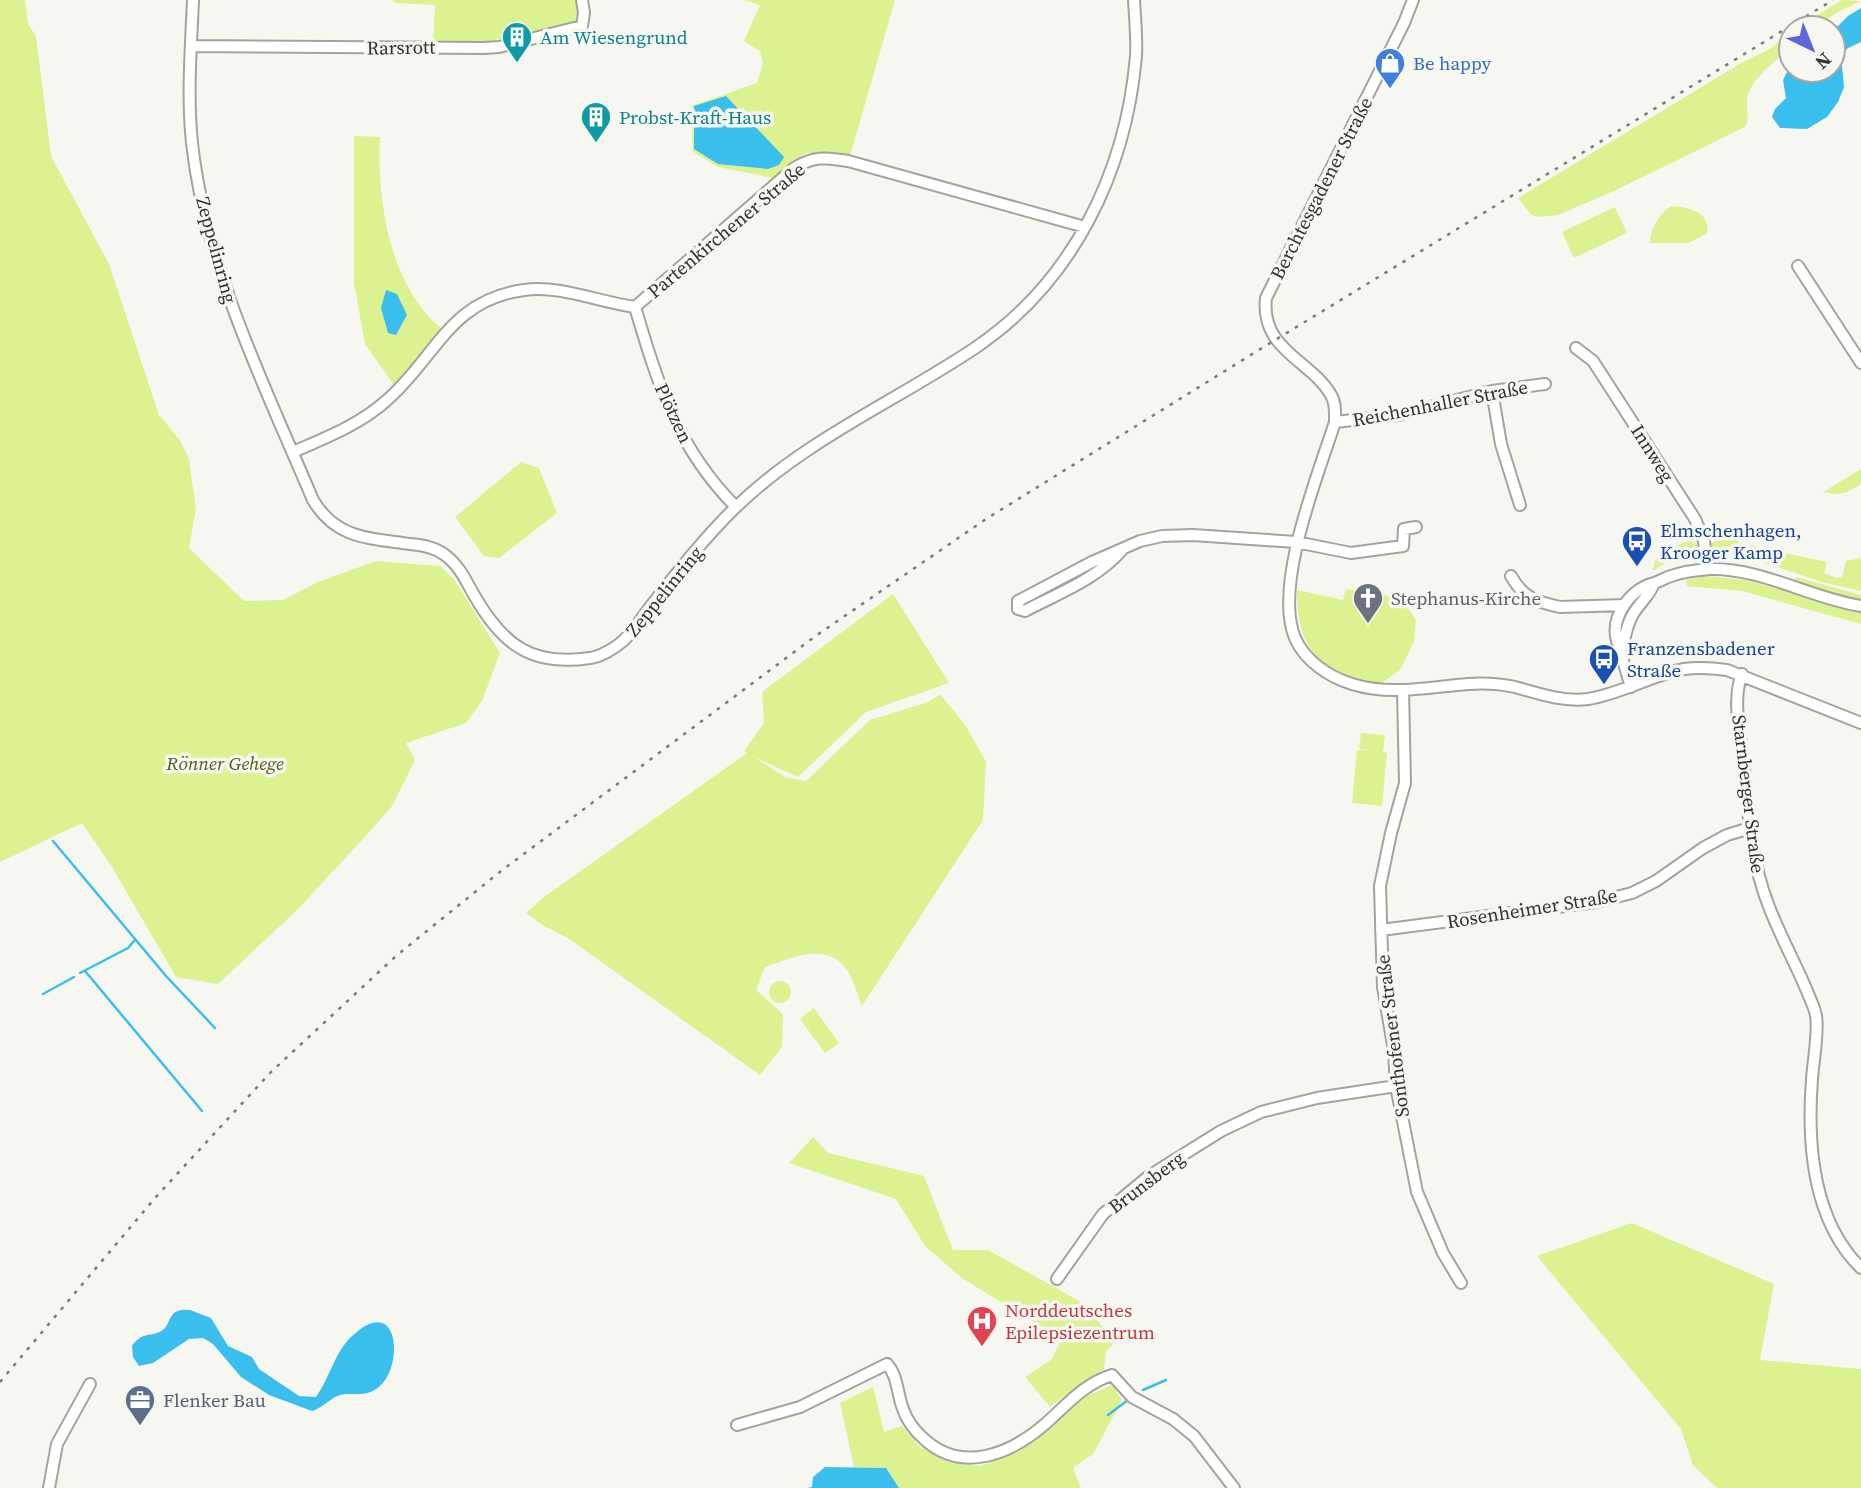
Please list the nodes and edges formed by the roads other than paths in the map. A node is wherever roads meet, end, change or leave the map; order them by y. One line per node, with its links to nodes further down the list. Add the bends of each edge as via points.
1 (192, 0): 5 (street, Zeppelinring)
2 (582, 0): 5 (street, Rarsrott, via 582,26 499,47)
3 (1133, 0): 6 (street, Zeppelinring, via 1136,54 1123,137)
4 (1413, 0): 13 (street, Berchtesgadener Straße, via 1266,298 1264,310 1276,339 1331,396)
5 (191, 46): 14 (street, Zeppelinring, via 192,144 212,243 232,306)
6 (1085, 228): 8 (street, Partenkirchener Straße, via 848,161 815,158 793,169); 16 (street, Zeppelinring, via 1051,279 990,337 812,448)
7 (1798, 266): 10 (street)
8 (635, 307): 14 (street, Partenkirchener Straße, via 546,289 503,294 484,302 453,323 412,376 385,402 343,430); 16 (street, Plötzen, via 674,421)
9 (1576, 348): 20 (street, Innweg, via 1593,361 1695,519 1704,541)
10 (1861, 363)
11 (1545, 384): 12 (street, Reichenhaller Straße)
12 (1492, 391): 13 (street, Reichenhaller Straße, via 1399,415); 15 (street, via 1501,444)
13 (1335, 422): 18 (street)
14 (293, 452): 16 (street, Zeppelinring, via 313,500 334,524 355,536 425,545 442,552 460,570 502,636 528,654 554,659 594,658 622,642)
15 (1520, 505)
16 (736, 507)
17 (1416, 527): 18 (street, via 1405,529 1403,546 1351,553)
18 (1296, 542): 19 (street, via 1162,536); 28 (street, via 1290,609 1295,637 1304,652 1332,676 1352,684)
19 (1122, 550): 19 (street, via 1025,597 1018,601 1018,609 1025,611 1097,573)
20 (1707, 569): 22 (street); 24 (street, via 1733,571)
21 (1511, 576): 23 (street, via 1525,596 1550,605)
22 (1654, 583): 23 (street, via 1636,591); 25 (street, via 1628,623)
23 (1624, 605): 25 (street, via 1617,630)
24 (1861, 606)
25 (1622, 649): 27 (street)
26 (1742, 674): 27 (street, via 1685,669); 29 (street); 30 (street, Starnberger Straße, via 1738,705)
27 (1631, 687): 28 (street, via 1573,700 1487,684)
28 (1403, 690): 31 (street, Sonthofener Straße, via 1405,783 1380,886)
29 (1861, 723)
30 (1750, 828): 31 (street, Rosenheimer Straße, via 1703,848 1632,893 1596,902); 33 (street, Starnberger Straße, via 1768,905 1817,1017 1810,1106 1812,1164 1834,1231)
31 (1381, 930): 32 (street, Sonthofener Straße)
32 (1396, 1086): 34 (street, Brunsberg, via 1261,1112 1221,1130 1142,1181 1103,1214); 35 (street, Sonthofener Straße, via 1416,1192)
33 (1861, 1268)
34 (1057, 1279)
35 (1461, 1283)
36 (90, 1384): 38 (street, via 57,1444)
37 (737, 1425): 39 (street, via 800,1407 887,1364 906,1416 925,1440 950,1455 982,1458 1033,1434 1075,1394 1112,1375 1132,1397 1194,1436)
38 (49, 1488)
39 (1234, 1488)

